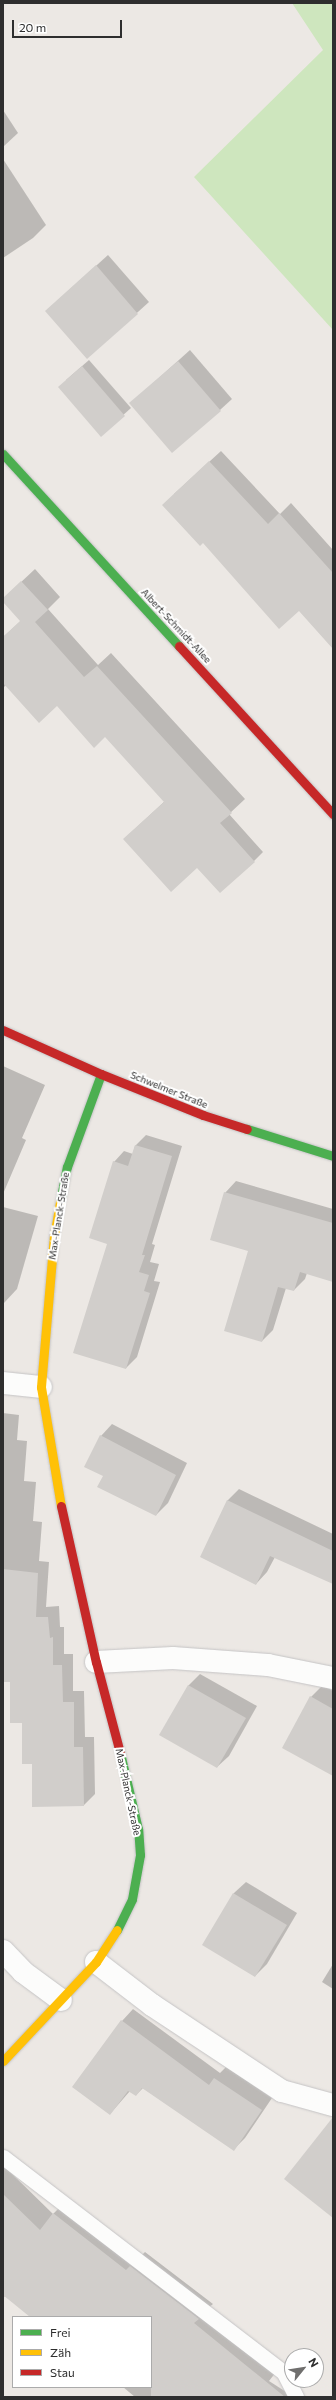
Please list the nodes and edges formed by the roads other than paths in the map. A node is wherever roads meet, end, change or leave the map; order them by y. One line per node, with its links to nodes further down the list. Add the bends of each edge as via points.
1 (3, 454): 2 (street, Albert-Schmidt-Allee)
2 (333, 814)
3 (3, 1030): 4 (street, Schwelmer Straße)
4 (101, 1074): 5 (street, Schwelmer Straße, via 203,1115); 7 (street, Max-Planck-Straße, via 67,1167 54,1234)
5 (333, 1156)
6 (3, 1382): 7 (street)
7 (41, 1387): 8 (street, Max-Planck-Straße, via 61,1509)
8 (96, 1662): 9 (street, via 173,1658 268,1665); 11 (street, Max-Planck-Straße, via 133,1807 140,1855 132,1899 114,1936)
9 (333, 1678)
10 (3, 1951): 12 (street, via 23,1972)
11 (96, 1962): 12 (street, Max-Planck-Straße); 14 (street, via 152,2005 282,2092)
12 (61, 2000): 13 (street, Max-Planck-Straße)
13 (3, 2061)
14 (333, 2105)
15 (3, 2157): 16 (lane, via 284,2373)
16 (296, 2397)

